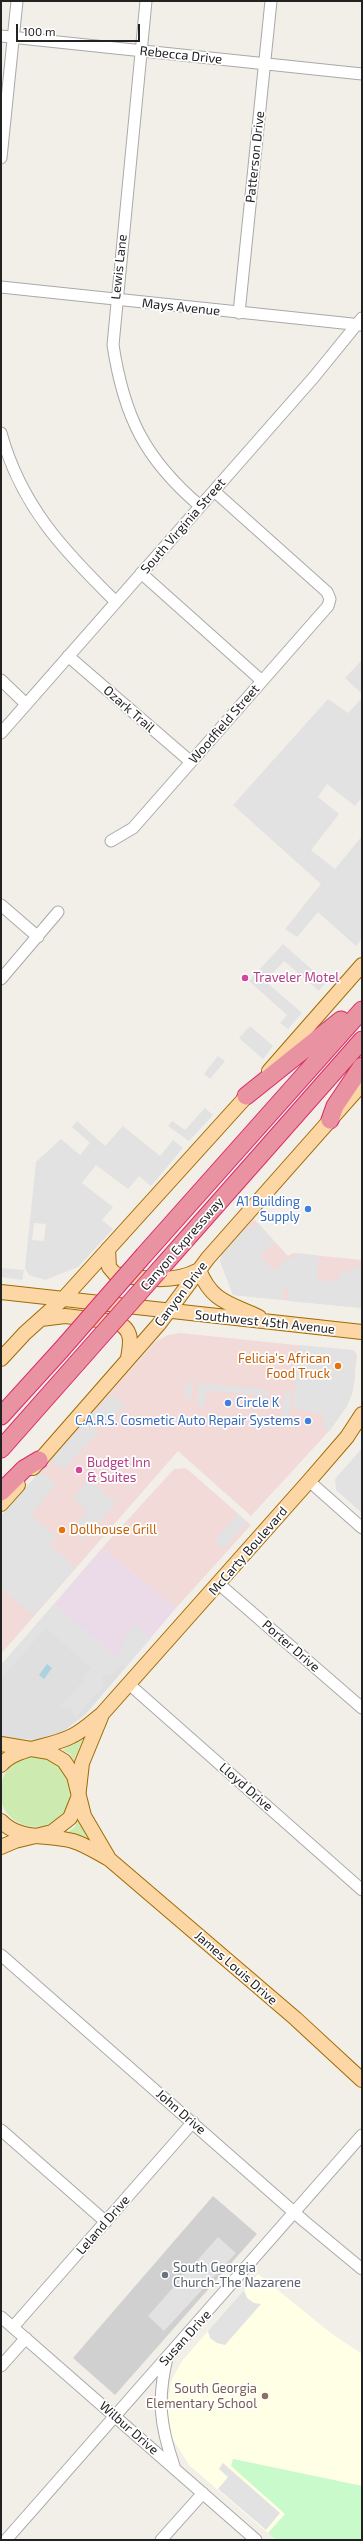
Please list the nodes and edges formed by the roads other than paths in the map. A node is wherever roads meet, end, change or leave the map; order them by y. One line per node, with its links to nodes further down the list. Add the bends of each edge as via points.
1 (17, 1): 5 (street)
2 (146, 1): 6 (street, Lewis Lane)
3 (271, 1): 7 (street, Patterson Drive)
4 (1, 36): 5 (street, Rebecca Drive)
5 (13, 38): 6 (street, Rebecca Drive); 9 (street)
6 (141, 51): 7 (street, Rebecca Drive); 11 (street, Lewis Lane)
7 (265, 64): 8 (street, Rebecca Drive); 12 (street, Patterson Drive)
8 (362, 74)
9 (1, 158)
10 (1, 287): 11 (street, Mays Avenue)
11 (116, 300): 12 (street, Mays Avenue); 16 (street, Lewis Lane, via 113,345 117,372 131,419 158,465)
12 (239, 313): 13 (street, Mays Avenue)
13 (361, 323): 15 (street, South Virginia Street)
14 (1, 433): 18 (street, via 18,479 45,525 72,559)
15 (214, 491): 16 (street, South Virginia Street); 21 (street, Woodfield Street, via 327,592 330,599 328,606)
16 (200, 506): 17 (street, South Virginia Street)
17 (141, 573): 18 (street, South Virginia Street); 21 (street)
18 (116, 602): 19 (street, South Virginia Street)
19 (68, 656): 22 (street, South Virginia Street); 24 (street, Ozark Trail)
20 (1, 680): 22 (street)
21 (262, 681): 24 (street, Woodfield Street)
22 (26, 704): 23 (street, South Virginia Street)
23 (1, 733)
24 (191, 762): 25 (street, Woodfield Street, via 134,828)
25 (111, 841)
26 (1, 905): 28 (street)
27 (58, 912): 28 (street)
28 (38, 937): 30 (street)
29 (362, 965): 36 (main road)
30 (1, 980)
31 (362, 1001): 36 (highway)
32 (362, 1010): 49 (highway, Canyon Expressway, bridge)
33 (362, 1040): 50 (highway, Canyon Expressway, bridge)
34 (362, 1066): 37 (highway, via 335,1106)
35 (362, 1084): 37 (main road, Canyon Drive)
36 (246, 1096): 38 (main road)
37 (330, 1120): 39 (main road, Canyon Drive)
38 (108, 1249): 39 (main road, via 109,1267 115,1274 172,1280 185,1278); 41 (main road)
39 (199, 1270): 42 (main road, Canyon Drive); 44 (main road, via 206,1286 216,1298)
40 (1, 1292): 41 (main road, Southwest 45th Avenue)
41 (64, 1298): 42 (main road, Southwest 45th Avenue); 43 (main road)
42 (168, 1312): 44 (main road, Southwest 45th Avenue); 46 (main road, Canyon Drive)
43 (39, 1320): 46 (main road, via 65,1316 124,1325 131,1340); 47 (main road)
44 (270, 1322): 45 (main road, Southwest 45th Avenue)
45 (362, 1332)
46 (128, 1358): 51 (main road, Canyon Drive)
47 (1, 1359)
48 (362, 1414): 52 (main road, McCarty Boulevard, via 347,1437)
49 (1, 1416)
50 (1, 1449)
51 (40, 1460): 53 (highway, via 24,1469); 54 (main road, Canyon Drive)
52 (309, 1481): 55 (street); 56 (main road, McCarty Boulevard)
53 (1, 1492)
54 (1, 1504)
55 (362, 1528)
56 (219, 1584): 57 (main road, McCarty Boulevard); 58 (street, Porter Drive)
57 (130, 1685): 59 (main road, McCarty Boulevard); 68 (street, Lloyd Drive)
58 (362, 1708)
59 (102, 1714): 61 (main road, via 73,1736); 63 (main road, via 82,1763)
60 (1, 1744): 61 (main road, James Louis Drive)
61 (35, 1750): 62 (main road, via 10,1756); 63 (main road, James Louis Drive, via 49,1752 64,1761 74,1776)
62 (1, 1765)
63 (78, 1789): 65 (main road, via 75,1809 62,1826 48,1834); 67 (main road, James Louis Drive, via 84,1816)
64 (1, 1821): 65 (main road, James Louis Drive, via 14,1831)
65 (33, 1836): 66 (main road); 67 (main road, James Louis Drive, via 76,1842)
66 (1, 1847)
67 (109, 1859): 70 (main road, James Louis Drive, via 296,2019)
68 (362, 1890)
69 (1, 1955): 71 (street, John Drive)
70 (362, 2080)
71 (192, 2122): 74 (street, John Drive); 75 (street, Leland Drive)
72 (1, 2130): 75 (street)
73 (362, 2135): 74 (street, Susan Drive)
74 (295, 2213): 76 (street, John Drive); 80 (street, Susan Drive)
75 (106, 2222): 78 (street, Leland Drive)
76 (362, 2269)
77 (1, 2317): 78 (street, Wilbur Drive)
78 (13, 2327): 79 (street, Wilbur Drive)
79 (26, 2338): 81 (street); 82 (street, Wilbur Drive)
80 (167, 2358): 82 (street, Susan Drive); 83 (street, via 160,2405 161,2422)
81 (1, 2366)
82 (115, 2417): 83 (street, Wilbur Drive); 85 (street, Susan Drive)
83 (174, 2467): 84 (street, Wilbur Drive)
84 (203, 2493): 86 (street); 87 (street, Wilbur Drive)
85 (6, 2540)
86 (161, 2540)
87 (256, 2540)

